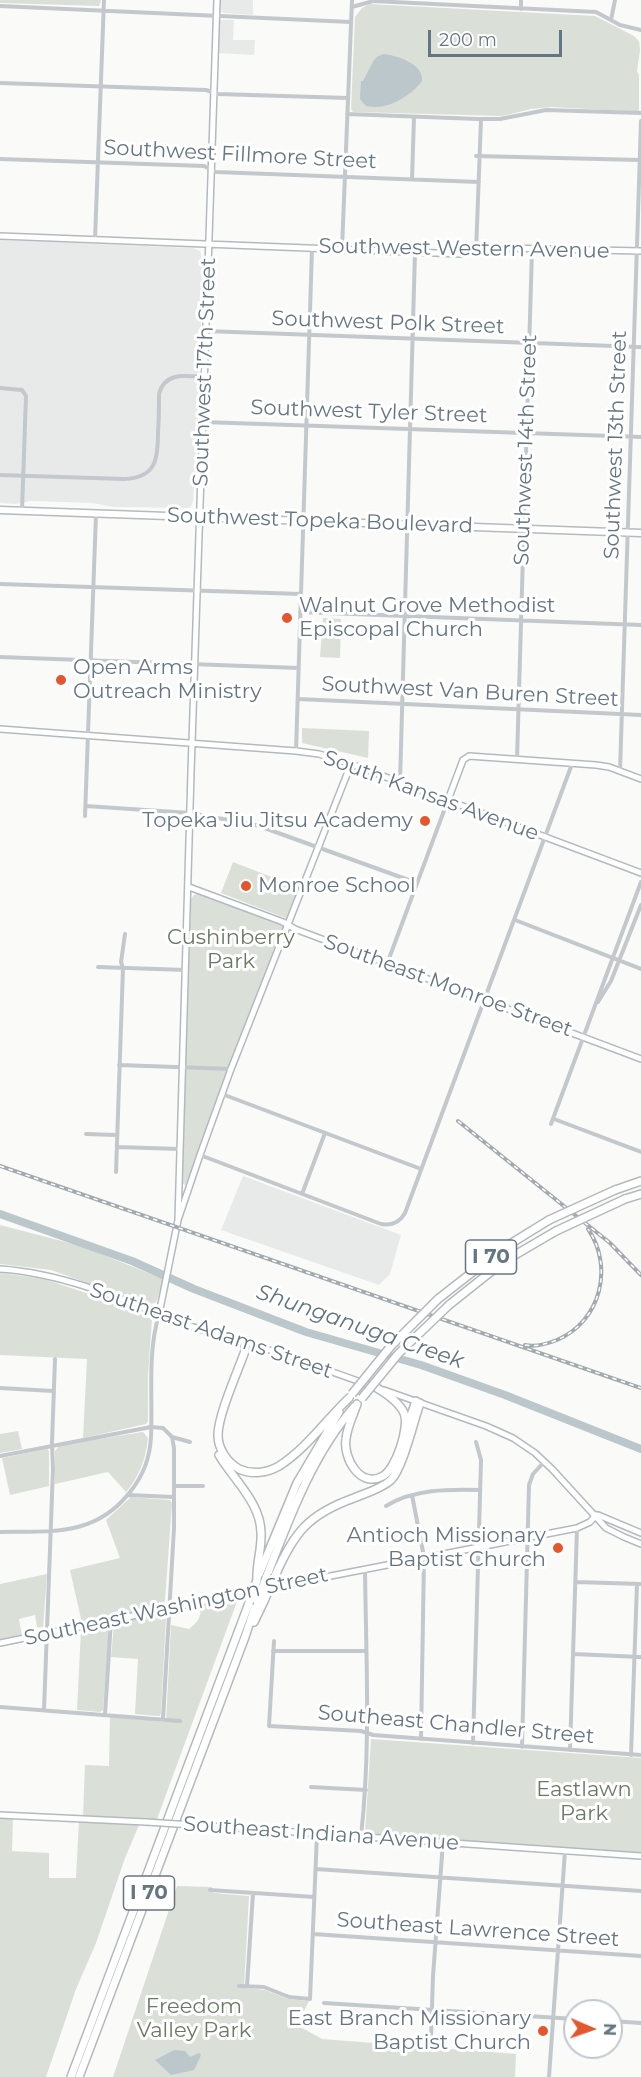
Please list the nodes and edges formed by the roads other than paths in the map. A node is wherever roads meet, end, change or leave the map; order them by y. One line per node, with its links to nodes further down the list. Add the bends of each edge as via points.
1 (104, 0): 10 (street)
2 (217, 0): 11 (street, Southwest 17th Street)
3 (352, 0): 8 (street)
4 (521, 0): 9 (street)
5 (615, 0): 12 (street)
6 (443, 2): 8 (street, via 370,2); 9 (street)
7 (0, 6): 10 (street)
8 (352, 7): 13 (street)
9 (521, 9): 12 (street, via 596,12)
10 (104, 10): 11 (street); 16 (street)
11 (216, 15): 13 (street); 17 (street, Southwest 17th Street)
12 (611, 20): 14 (street)
13 (351, 22): 18 (street)
14 (641, 30)
15 (0, 83): 16 (street)
16 (101, 86): 17 (street); 27 (street)
17 (214, 92): 18 (street); 28 (street, Southwest 17th Street)
18 (348, 99): 19 (street)
19 (347, 114): 21 (street); 29 (street)
20 (641, 114): 22 (street, via 546,110)
21 (414, 117): 22 (street); 30 (street)
22 (481, 119): 24 (street)
23 (641, 121): 26 (street, Southwest 13th Street)
24 (478, 156): 26 (street); 31 (street)
25 (0, 159): 27 (street, Southwest Fillmore Street)
26 (640, 160): 38 (street, Southwest 13th Street)
27 (99, 163): 28 (street, Southwest Fillmore Street); 33 (street)
28 (211, 169): 29 (street, Southwest Fillmore Street); 34 (street, Southwest 17th Street)
29 (345, 177): 30 (street, Southwest Fillmore Street); 36 (street)
30 (412, 179): 31 (street, Southwest Fillmore Street)
31 (479, 182): 40 (street)
32 (0, 236): 33 (street, Southwest Western Avenue)
33 (95, 239): 34 (street, Southwest Western Avenue)
34 (209, 244): 35 (street, Southwest Western Avenue); 41 (street, Southwest 17th Street)
35 (312, 248): 36 (street, Southwest Western Avenue); 42 (street)
36 (342, 249): 39 (street, Southwest Western Avenue)
37 (532, 249): 38 (street, Southwest Western Avenue); 40 (street, Southwest Western Avenue); 44 (street, Southwest 14th Street)
38 (639, 251): 45 (street, Southwest 13th Street)
39 (415, 252): 40 (street, Southwest Western Avenue); 43 (street)
40 (476, 252)
41 (206, 331): 42 (street, Southwest Polk Street); 47 (street, Southwest 17th Street)
42 (309, 335): 43 (street, Southwest Polk Street); 50 (street)
43 (413, 339): 44 (street, Southwest Polk Street); 51 (street)
44 (529, 343): 45 (street, Southwest Polk Street); 52 (street, Southwest 14th Street)
45 (634, 346): 46 (street, Southwest Polk Street); 53 (street, Southwest 13th Street)
46 (641, 347)
47 (205, 377): 49 (street, Southwest 17th Street); 56 (street, via 176,375 162,385 157,458 151,470 142,476 124,480)
48 (0, 388): 56 (street, via 22,390 26,396)
49 (203, 422): 50 (street, Southwest Tyler Street); 60 (street, Southwest 17th Street)
50 (306, 425): 51 (street, Southwest Tyler Street); 61 (street)
51 (410, 429): 52 (street, Southwest Tyler Street); 62 (street)
52 (526, 433): 53 (street, Southwest Tyler Street); 63 (street, Southwest 14th Street)
53 (631, 437): 54 (street, Southwest Tyler Street); 64 (street, Southwest 13th Street)
54 (641, 437)
55 (0, 475): 56 (street)
56 (22, 476): 58 (street)
57 (0, 510): 58 (main road, Southwest Topeka Boulevard)
58 (22, 510): 59 (main road, Southwest Topeka Boulevard)
59 (96, 513): 60 (main road, Southwest Topeka Boulevard); 67 (street)
60 (200, 517): 61 (main road, Southwest Topeka Boulevard); 68 (street, Southwest 17th Street)
61 (303, 521): 62 (main road, Southwest Topeka Boulevard); 69 (street)
62 (407, 525): 63 (main road, Southwest Topeka Boulevard); 71 (street)
63 (524, 529): 64 (main road, Southwest Topeka Boulevard); 72 (street, Southwest 14th Street)
64 (628, 533): 65 (main road, Southwest Topeka Boulevard); 73 (street, Southwest 13th Street)
65 (641, 533)
66 (0, 584): 67 (street)
67 (93, 587): 68 (street); 76 (street)
68 (198, 590): 69 (street); 77 (street, Southwest 17th Street)
69 (301, 594): 70 (street)
70 (300, 612): 71 (street); 78 (street)
71 (405, 616): 72 (street); 80 (street)
72 (521, 621): 73 (street); 81 (street, Southwest 14th Street)
73 (625, 625): 74 (street); 82 (street, Southwest 13th Street)
74 (641, 625)
75 (0, 657): 76 (street, Southwest Van Buren Street)
76 (91, 660): 77 (street, Southwest Van Buren Street); 85 (street)
77 (195, 664): 78 (street, Southwest Van Buren Street); 86 (street, Southwest 17th Street)
78 (299, 668): 79 (street)
79 (298, 699): 80 (street, Southwest Van Buren Street); 87 (street)
80 (402, 704): 81 (street, Southwest Van Buren Street); 93 (street)
81 (518, 709): 82 (street, Southwest Van Buren Street); 88 (street, Southwest 14th Street)
82 (622, 714): 83 (street, Southwest Van Buren Street); 91 (street, Southwest 13th Street)
83 (641, 715)
84 (0, 729): 85 (street, South Kansas Avenue)
85 (88, 736): 86 (street, South Kansas Avenue); 95 (street)
86 (192, 745): 87 (street, South Kansas Avenue); 96 (street, Southwest 17th Street)
87 (296, 751): 89 (street, South Kansas Avenue)
88 (517, 759): 90 (street); 94 (street, via 465,758)
89 (351, 764): 93 (street, South Kansas Avenue); 99 (street)
90 (572, 764): 91 (street); 98 (street)
91 (620, 771): 92 (street)
92 (641, 779)
93 (400, 782): 94 (street, South Kansas Avenue)
94 (448, 801): 98 (street, South Kansas Avenue); 102 (street)
95 (86, 806): 96 (street); 97 (street)
96 (190, 813): 99 (street, via 256,825); 103 (street, Southwest 17th Street)
97 (85, 816)
98 (546, 837): 100 (street, South Kansas Avenue); 105 (street)
99 (319, 847): 102 (street); 106 (street)
100 (641, 873)
101 (641, 882): 108 (street)
102 (417, 883): 110 (street)
103 (189, 887): 106 (street, Southeast Monroe Street); 114 (street, Southwest 17th Street)
104 (641, 905): 109 (street)
105 (515, 920): 108 (street); 115 (street)
106 (288, 926): 110 (street, Southeast Monroe Street); 121 (street)
107 (125, 934): 112 (street)
108 (613, 957): 109 (street); 116 (street)
109 (620, 961): 113 (street); 116 (street)
110 (387, 964): 115 (street, Southeast Monroe Street)
111 (98, 967): 112 (street)
112 (123, 968): 114 (street); 119 (street)
113 (641, 969)
114 (186, 970): 120 (street, Southwest 17th Street)
115 (485, 1000): 117 (street, Southeast Monroe Street); 132 (street)
116 (597, 1002): 117 (street)
117 (584, 1037): 118 (street, Southeast Monroe Street); 123 (street)
118 (641, 1059)
119 (119, 1065): 120 (street); 127 (street)
120 (183, 1067): 121 (street); 129 (street, Southwest 17th Street)
121 (231, 1069): 122 (street)
122 (221, 1094): 125 (street); 131 (street)
123 (554, 1119): 124 (street); 130 (street)
124 (551, 1124)
125 (325, 1133): 132 (street); 139 (street)
126 (86, 1134): 127 (street)
127 (117, 1135): 128 (street)
128 (117, 1147): 129 (street); 133 (street)
129 (180, 1149): 138 (street, Southwest 17th Street)
130 (641, 1152)
131 (200, 1155): 136 (street); 139 (street)
132 (421, 1169): 139 (street, via 405,1213 388,1225)
133 (116, 1172)
134 (641, 1176): 137 (highway)
135 (641, 1181): 137 (highway, I 70)
136 (191, 1182): 138 (street); 141 (street)
137 (632, 1184): 149 (highway, I 70, bridge, via 549,1220 502,1249 438,1299 390,1346)
138 (179, 1189): 141 (street, Southwest 17th Street)
139 (302, 1194)
140 (641, 1194): 150 (highway, I 70, bridge, via 556,1231 503,1262 406,1346)
141 (178, 1221): 143 (street)
142 (0, 1269): 143 (street, Southeast Adams Street, via 50,1276)
143 (159, 1314): 144 (street, Southeast Adams Street); 152 (street, via 151,1355)
144 (245, 1342): 147 (street, Southeast Adams Street); 149 (highway, via 218,1436 223,1452 236,1467 256,1473 279,1466); 177 (highway, via 214,1435 218,1453 259,1520)
145 (55, 1359): 148 (street)
146 (0, 1388): 148 (street)
147 (377, 1388): 151 (street, Southeast Adams Street); 153 (highway, via 404,1412)
148 (53, 1391): 157 (street)
149 (350, 1396): 177 (highway, I 70, via 297,1483)
150 (359, 1401): 153 (highway, via 348,1426 345,1446 349,1463 360,1475 374,1479 385,1475 394,1465); 180 (highway, I 70, bridge, via 338,1428 304,1487)
151 (418, 1402): 153 (highway); 159 (street, Southeast Adams Street, via 513,1438); 180 (highway, bridge, via 393,1478 313,1518 293,1542)
152 (151, 1427): 154 (street, via 163,1428); 157 (street); 164 (street, via 145,1466)
153 (405, 1433)
154 (172, 1437): 155 (street); 160 (street)
155 (190, 1442)
156 (476, 1442): 162 (street, via 481,1460)
157 (52, 1446): 158 (street); 169 (street)
158 (0, 1456)
159 (544, 1462): 167 (street, Southeast Adams Street); 172 (street, via 529,1481)
160 (174, 1486): 161 (street); 165 (street)
161 (203, 1486)
162 (480, 1490): 163 (street); 174 (street)
163 (412, 1495): 166 (street); 175 (street)
164 (128, 1496): 165 (street); 169 (street, via 90,1524)
165 (174, 1497): 181 (street)
166 (386, 1506)
167 (596, 1515): 168 (street, Southeast Washington Street); 171 (street); 173 (street, Southeast Adams Street, via 606,1528)
168 (577, 1528): 172 (street, Southeast Washington Street); 178 (street)
169 (50, 1531): 170 (street); 183 (street)
170 (0, 1532)
171 (641, 1533)
172 (528, 1537): 174 (street, Southeast Washington Street); 199 (street)
173 (641, 1544)
174 (479, 1547): 175 (street, Southeast Washington Street); 198 (street)
175 (424, 1557): 176 (street, Southeast Washington Street); 197 (street)
176 (365, 1569): 181 (street, Southeast Washington Street); 187 (street)
177 (257, 1580): 231 (highway, I 70, bridge)
178 (575, 1582): 179 (street); 188 (street)
179 (639, 1584): 189 (street)
180 (260, 1601): 232 (highway, I 70)
181 (169, 1608): 182 (street, Southeast Washington Street); 194 (street)
182 (111, 1620): 183 (street, Southeast Washington Street); 193 (street)
183 (46, 1634): 185 (street, Southeast Washington Street); 192 (street)
184 (274, 1641): 186 (street)
185 (0, 1644)
186 (273, 1651): 187 (street); 196 (street, Southeast Chandler Street, via 269,1726)
187 (366, 1651): 196 (street)
188 (573, 1654): 189 (street); 200 (street)
189 (634, 1656): 190 (street); 201 (street)
190 (641, 1657)
191 (0, 1707): 192 (street)
192 (45, 1710): 193 (street)
193 (105, 1714): 194 (street)
194 (164, 1719): 195 (street)
195 (180, 1721)
196 (367, 1733): 197 (street, Southeast Chandler Street); 204 (street)
197 (421, 1739): 198 (street, Southeast Chandler Street)
198 (473, 1743): 199 (street, Southeast Chandler Street)
199 (522, 1747): 200 (street, Southeast Chandler Street)
200 (570, 1750): 201 (street, Southeast Chandler Street)
201 (631, 1755): 202 (street, Southeast Chandler Street)
202 (641, 1755)
203 (311, 1787): 204 (street)
204 (366, 1790): 207 (street)
205 (0, 1815): 206 (street, Southeast Indiana Avenue, bridge)
206 (317, 1834): 207 (street, Southeast Indiana Avenue); 211 (street)
207 (361, 1836): 208 (street, Southeast Indiana Avenue)
208 (443, 1841): 209 (street, Southeast Indiana Avenue); 212 (street)
209 (565, 1851): 210 (street, Southeast Indiana Avenue); 213 (street)
210 (641, 1856)
211 (316, 1869): 212 (street); 217 (street)
212 (440, 1878): 213 (street); 219 (street)
213 (562, 1886): 215 (street); 220 (street)
214 (210, 1890): 216 (street)
215 (641, 1891)
216 (253, 1893): 217 (street); 223 (street)
217 (314, 1897): 218 (street)
218 (313, 1934): 219 (street, Southeast Lawrence Street); 223 (street, via 310,1999)
219 (436, 1942): 220 (street, Southeast Lawrence Street); 225 (street)
220 (557, 1950): 221 (street, Southeast Lawrence Street); 226 (street)
221 (641, 1956)
222 (239, 1986): 223 (street)
223 (247, 1986)
224 (324, 2002): 225 (street)
225 (431, 2009): 226 (street); 230 (street)
226 (553, 2017): 227 (street); 233 (street)
227 (563, 2018)
228 (623, 2022): 229 (street)
229 (641, 2023)
230 (431, 2039)
231 (69, 2077)
232 (79, 2077)
233 (549, 2077)

